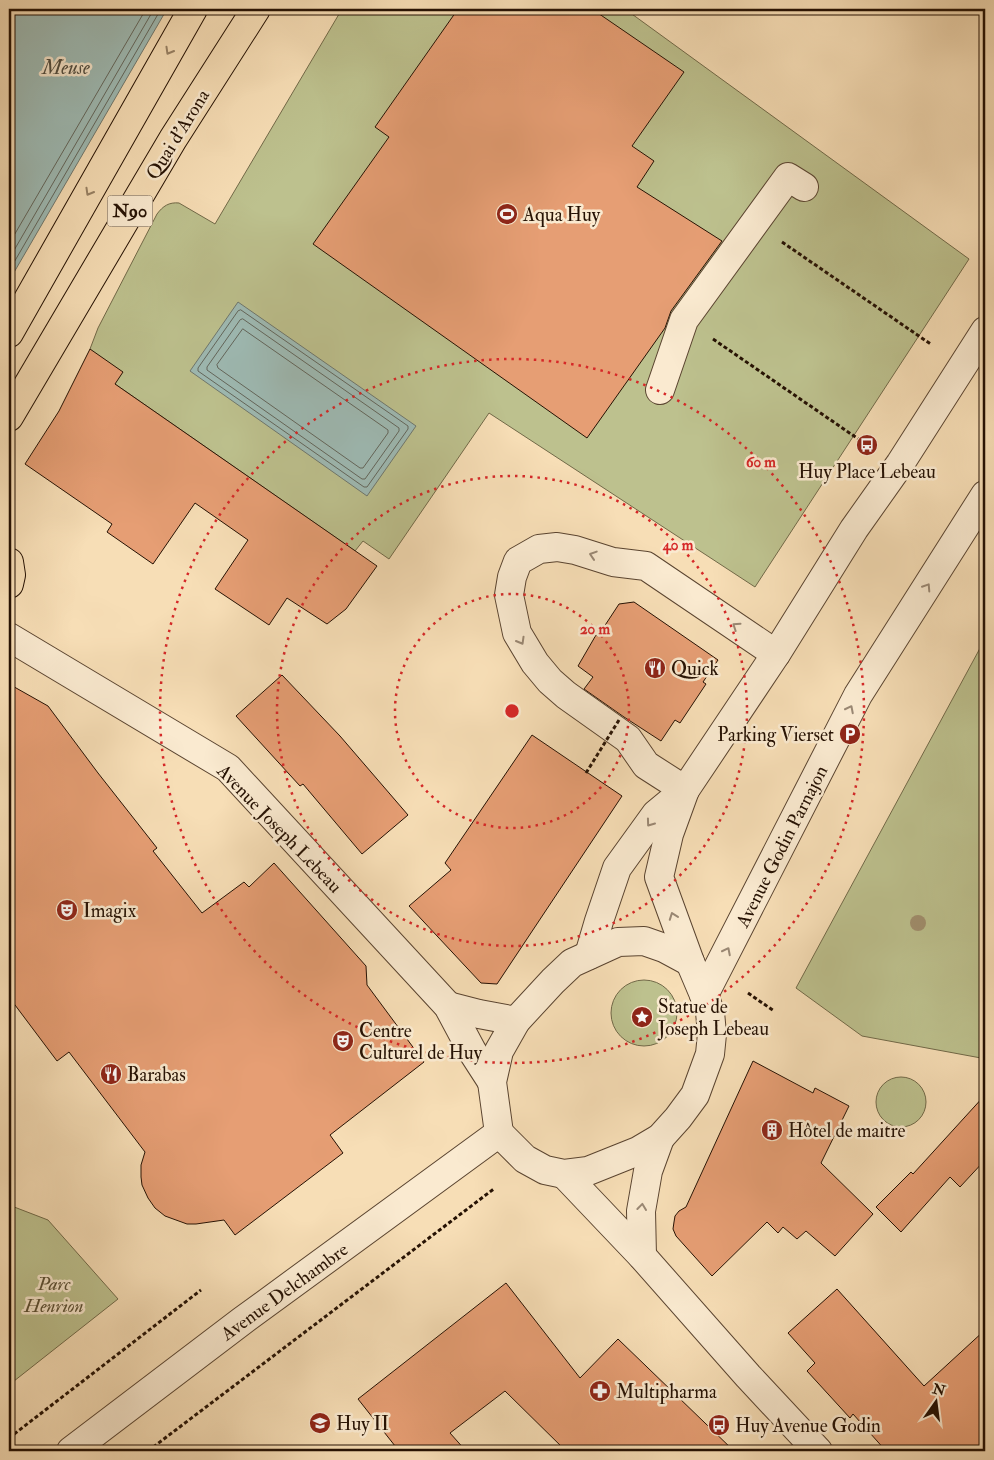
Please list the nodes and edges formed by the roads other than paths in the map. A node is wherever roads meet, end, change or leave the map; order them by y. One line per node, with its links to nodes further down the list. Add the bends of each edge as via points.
1 (193, 9): 5 (main road, one-way to 5)
2 (256, 9): 7 (main road, Quai d'Arona / N90, via 173,139)
3 (804, 187): 6 (street, via 788,176 684,320)
4 (985, 331): 12 (street)
5 (9, 333)
6 (660, 390)
7 (9, 417)
8 (985, 495): 16 (street, Avenue Godin Parnajon, one-way to 8, via 858,695)
9 (9, 562): 10 (main road)
10 (9, 584)
11 (9, 637): 17 (street, Avenue Joseph Lebeau, via 228,768)
12 (776, 654): 13 (street); 13 (street, one-way to 13, via 646,566 613,562 557,547 539,549 518,561 509,595 517,633 535,664 566,695 628,739 646,765)
13 (685, 790): 14 (street, one-way to 14, via 656,814 617,868); 15 (street, one-way to 13, via 659,877)
14 (589, 954): 15 (street, via 618,942 644,941); 18 (street, via 572,963)
15 (690, 962): 16 (street)
16 (704, 995): 21 (street, via 710,1012 710,1054 695,1095)
17 (448, 1006): 18 (street); 19 (street, Avenue Joseph Lebeau)
18 (516, 1021): 19 (street, via 499,1050)
19 (492, 1082): 20 (street)
20 (499, 1133): 22 (street, via 525,1159 545,1170); 24 (street, Avenue Delchambre)
21 (660, 1138): 22 (street, via 588,1171); 23 (street, one-way to 21, via 644,1195 648,1171)
22 (564, 1174): 23 (street)
23 (642, 1256): 25 (street)
24 (71, 1451)
25 (818, 1451)

